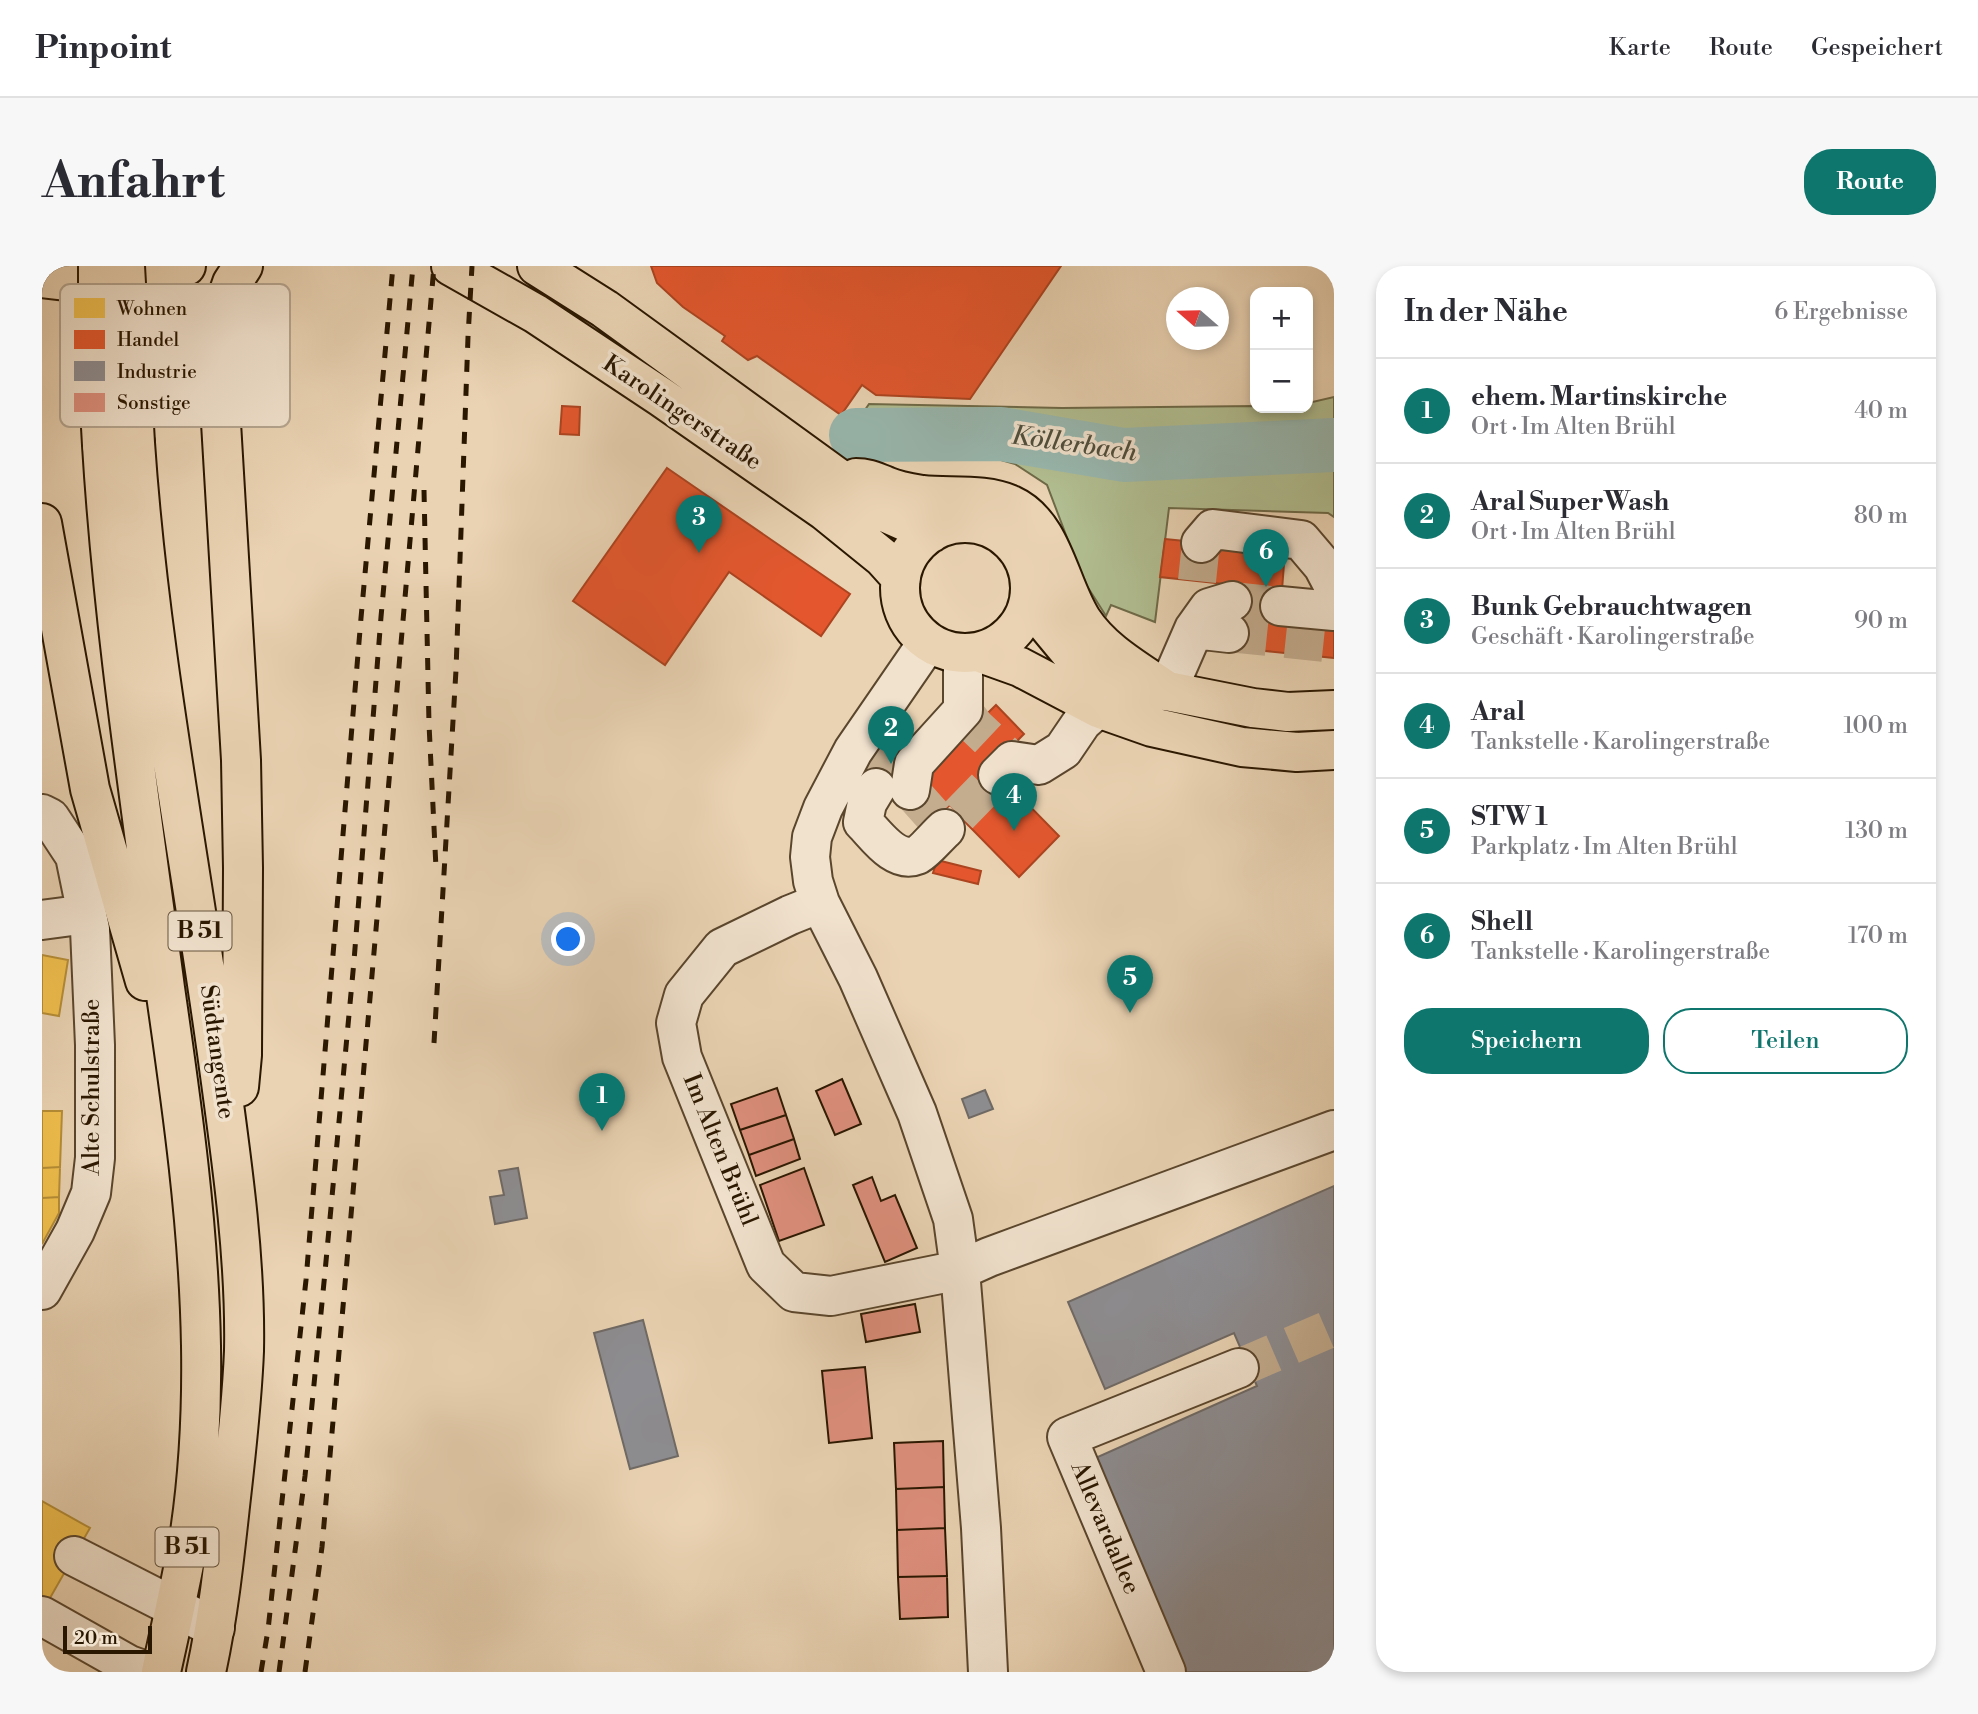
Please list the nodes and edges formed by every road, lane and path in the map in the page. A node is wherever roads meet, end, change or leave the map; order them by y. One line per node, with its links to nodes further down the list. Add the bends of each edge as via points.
1 (64, 266): 5 (main road, via 78,272)
2 (243, 266): 8 (main road)
3 (451, 266): 16 (main road, Karolingerstraße, via 536,314 661,397 825,511)
4 (184, 267): 5 (main road, via 131,280)
5 (110, 270): 7 (main road, via 66,281)
6 (555, 271): 12 (main road, Karolingerstraße)
7 (42, 278)
8 (232, 284)
9 (114, 427): 11 (main road, Südtangente / B 51, bridge)
10 (221, 427): 37 (main road, via 243,868 242,1055)
11 (119, 444): 35 (main road, Südtangente / B 51, via 106,510); 37 (main road, Südtangente / B 51, via 140,514)
12 (836, 478): 14 (main road, Karolingerstraße, via 886,513); 23 (main road, via 868,478 926,495 986,497 1021,510 1040,530 1073,605 1093,634 1109,652)
13 (42, 523): 35 (main road, via 90,789)
14 (931, 533): 16 (main road, via 909,555); 19 (main road, via 965,523 986,526 1006,537 1026,563)
15 (1201, 543): 18 (street, via 1213,528 1301,540)
16 (901, 578): 22 (main road, via 904,613 916,632)
17 (1198, 581): 23 (street, via 1218,621)
18 (1334, 587)
19 (1030, 596): 22 (main road, via 1024,617 1011,635 993,648); 23 (main road, via 1060,642 1087,666 1147,689)
20 (1280, 606): 21 (street)
21 (1334, 611)
22 (956, 649): 24 (main road, via 1020,667); 25 (street); 32 (street, via 853,751 812,837 810,857)
23 (1167, 691): 26 (main road, via 1276,711)
24 (1098, 708): 28 (main road, via 1152,727 1241,747); 29 (street, via 1063,750 1038,765 1012,761)
25 (963, 710): 27 (street, via 939,710); 31 (street, via 893,789 867,803 863,822 902,857 917,855)
26 (1334, 710)
27 (905, 741)
28 (1334, 750)
29 (998, 775)
30 (42, 814): 33 (street, Alte Schulstraße, via 50,818 75,856)
31 (947, 821)
32 (820, 903): 38 (street, via 917,1114 953,1219); 38 (street, Im Alten Brühl, via 722,948 684,995 676,1023 682,1057 766,1265 794,1292 831,1296)
33 (87, 914): 34 (street); 39 (street, Alte Schulstraße, via 95,1045 91,1193)
34 (42, 920)
35 (182, 1110): 42 (main road, Südtangente / B 51, via 201,1348 190,1531)
36 (1334, 1130): 38 (street, Im Alten Brühl)
37 (232, 1162): 44 (main road, Südtangente / B 51, via 244,1350)
38 (961, 1270): 48 (street)
39 (42, 1290)
40 (1238, 1368): 49 (street, Allevardallee, via 1067,1437)
41 (74, 1556): 42 (street)
42 (175, 1609): 44 (street); 46 (main road, Südtangente / B 51)
43 (42, 1616): 45 (street)
44 (215, 1628): 47 (main road, Südtangente / B 51)
45 (149, 1672)
46 (161, 1672)
47 (206, 1672)
48 (988, 1672)
49 (1166, 1672)

